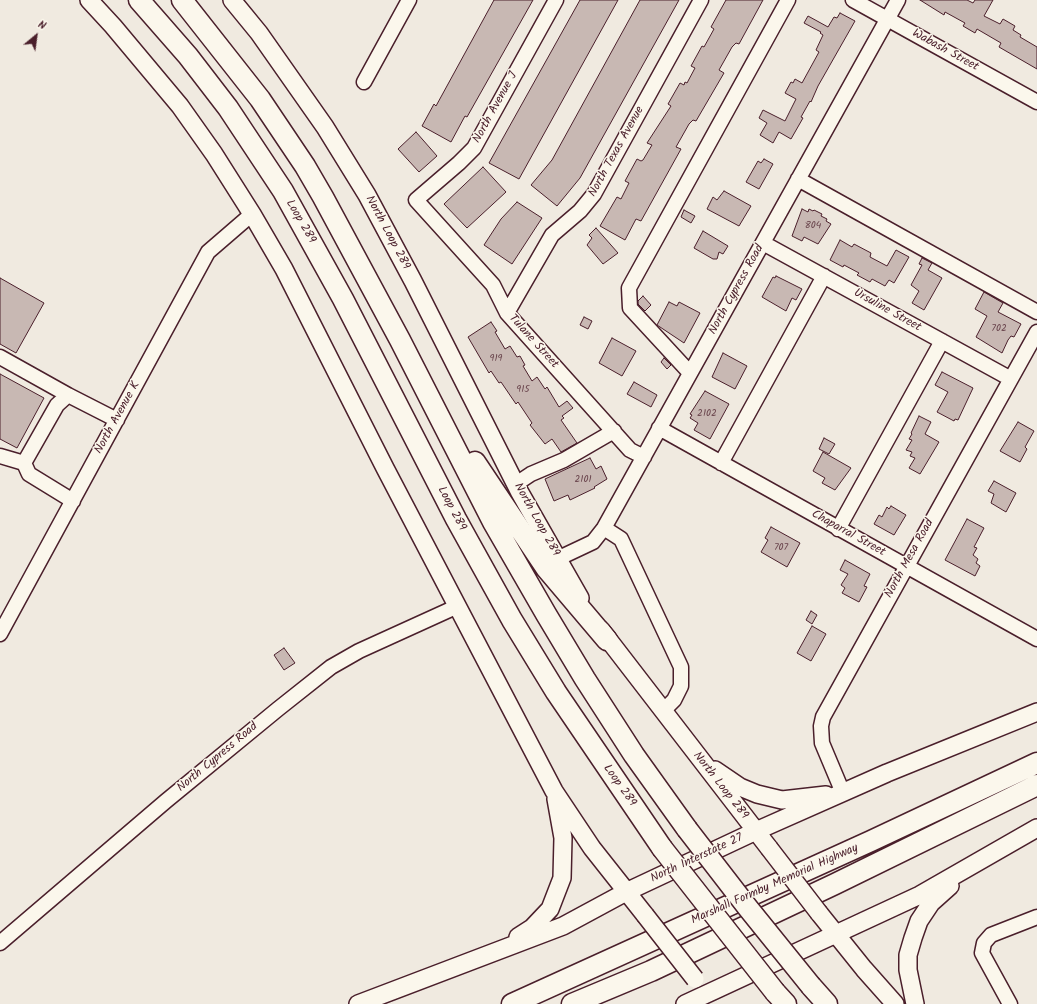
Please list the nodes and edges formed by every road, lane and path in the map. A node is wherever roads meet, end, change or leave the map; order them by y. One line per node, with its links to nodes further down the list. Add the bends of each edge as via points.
1 (89, 0): 16 (main road, via 180,106)
2 (139, 0): 61 (highway, Loop 289, bridge, via 188,56 228,108 283,192 343,299 456,520 556,692 662,848)
3 (182, 0): 22 (highway, via 260,99 301,160)
4 (232, 0): 35 (main road, North Loop 289, via 321,121 367,196)
5 (409, 0): 12 (street)
6 (556, 0): 15 (street, North Avenue J, via 474,148)
7 (701, 0): 20 (street, North Texas Avenue, via 594,194 580,211 552,235)
8 (788, 0): 25 (street, via 629,288 630,308)
9 (853, 0): 11 (street, Wabash Street)
10 (898, 0): 11 (street, North Cypress Road)
11 (887, 19): 13 (street, Wabash Street); 14 (street, North Cypress Road)
12 (364, 82)
13 (1037, 102)
14 (798, 179): 17 (street, North Cypress Road); 19 (street)
15 (416, 200): 20 (street, Tulane Street, via 493,285)
16 (252, 214): 28 (street, North Avenue K, via 208,252); 41 (main road, via 284,269)
17 (764, 243): 18 (street, Ursuline Street); 25 (street, North Cypress Road)
18 (824, 276): 23 (street, Ursuline Street); 34 (street)
19 (1037, 312)
20 (507, 313): 30 (street, Tulane Street)
21 (1037, 332): 26 (street, North Mesa Road)
22 (400, 340): 44 (highway, via 442,403 467,449 512,519 546,568); 69 (highway, bridge, via 493,522 585,679 634,755 687,829)
23 (942, 341): 26 (street, Ursuline Street); 38 (street)
24 (0, 358): 27 (street)
25 (690, 373): 29 (street, North Cypress Road)
26 (1011, 379): 40 (street, North Mesa Road)
27 (68, 395): 28 (street); 33 (street, via 57,405)
28 (117, 420): 36 (street, North Avenue K)
29 (659, 428): 32 (street, North Cypress Road); 34 (street, Chaparral Street)
30 (614, 432): 32 (street, Tulane Street, via 630,450); 35 (street)
31 (0, 456): 33 (street)
32 (644, 457): 37 (street, North Cypress Road)
33 (24, 462): 36 (street, via 29,474)
34 (721, 463): 38 (street, Chaparral Street)
35 (516, 484): 39 (main road, North Loop 289)
36 (73, 501): 42 (street, North Avenue K)
37 (604, 528): 39 (street, North Cypress Road, via 594,542); 45 (street, via 621,539 681,667 681,686 674,700)
38 (838, 529): 40 (street, Chaparral Street)
39 (557, 559): 44 (main road, North Loop 289)
40 (906, 567): 43 (street, Chaparral Street); 51 (street, North Mesa Road, via 823,717 822,743)
41 (458, 606): 50 (main road); 58 (street, North Cypress Road, via 359,651 331,667 172,796)
42 (0, 634)
43 (1037, 639)
44 (607, 640): 45 (main road, North Loop 289)
45 (662, 711): 47 (main road, North Loop 289)
46 (1037, 712): 51 (main road, North Interstate 27)
47 (690, 748): 51 (main road, via 721,775 757,794 782,800); 52 (main road, North Loop 289)
48 (1037, 763): 65 (highway, Marshall Formby Memorial Highway)
49 (1037, 786): 60 (highway, Marshall Formby Memorial Highway)
50 (554, 791): 55 (main road, via 592,848); 59 (main road, via 563,838 564,859 562,878 550,909 532,928)
51 (843, 793): 52 (main road, North Interstate 27)
52 (756, 831): 55 (main road, North Interstate 27); 57 (main road, North Loop 289, bridge)
53 (1036, 833): 54 (main road, via 1011,841)
54 (970, 868): 57 (main road); 71 (main road, via 931,904 919,921 908,955 908,970)
55 (626, 892): 59 (main road, North Interstate 27, via 563,926); 62 (main road, bridge)
56 (1037, 917): 72 (street, via 991,935 984,943 982,953)
57 (837, 934): 62 (main road); 70 (main road, North Loop 289)
58 (0, 943)
59 (480, 959): 63 (main road, North Interstate 27); 64 (main road)
60 (651, 971): 66 (highway, Marshall Formby Memorial Highway); 67 (highway)
61 (781, 998)
62 (711, 999): 68 (main road)
63 (358, 1004)
64 (386, 1004)
65 (512, 1004)
66 (572, 1004)
67 (585, 1004)
68 (685, 1004)
69 (827, 1004)
70 (895, 1004)
71 (915, 1004)
72 (1010, 1004)

